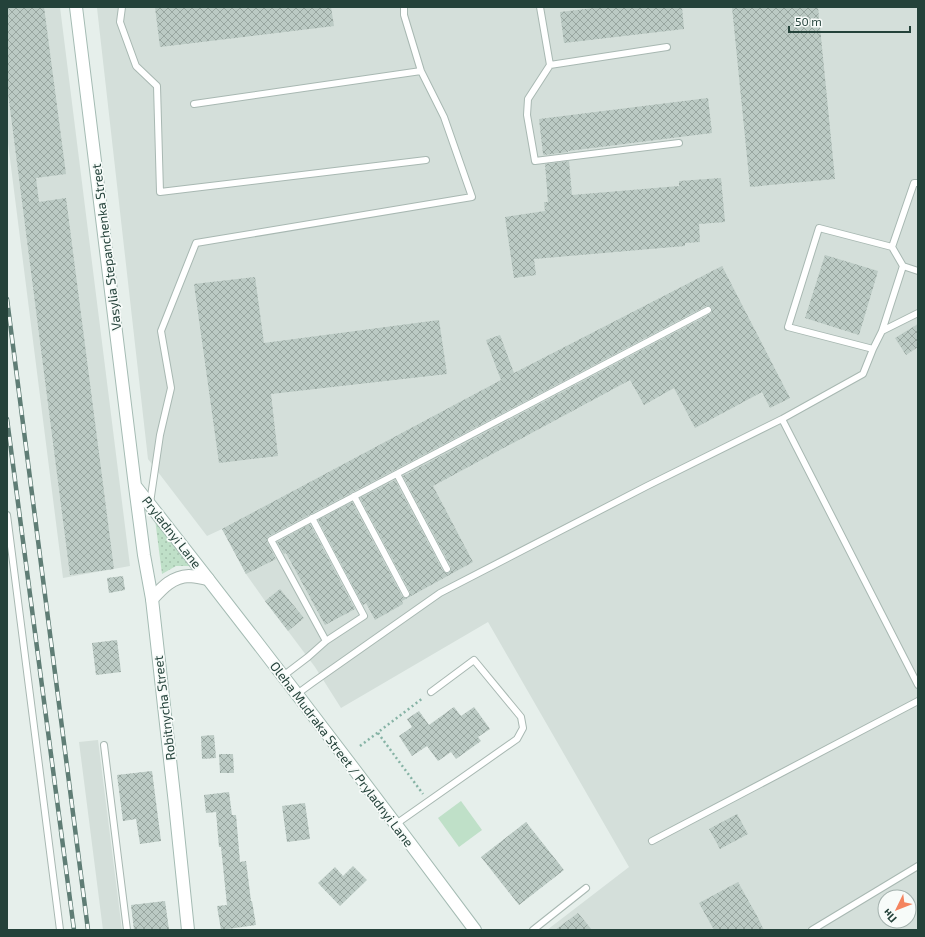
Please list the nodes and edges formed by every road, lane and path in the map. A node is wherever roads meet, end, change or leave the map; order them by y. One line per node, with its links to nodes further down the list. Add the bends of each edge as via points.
1 (76, 7): 21 (street, Vasylia Stepanchenka Street)
2 (122, 7): 10 (lane, via 120,22 136,66 157,86 160,192)
3 (404, 7): 7 (lane, via 404,16)
4 (540, 7): 6 (lane)
5 (667, 47): 6 (lane)
6 (550, 65): 9 (lane, via 528,99 527,115 535,161)
7 (421, 71): 8 (lane); 23 (lane, via 444,117 472,197 196,243 160,331 171,388 160,435)
8 (194, 104)
9 (679, 143)
10 (426, 160)
11 (918, 183): 12 (lane, via 914,182)
12 (892, 247): 13 (lane); 18 (lane, via 819,228 788,327)
13 (903, 266): 14 (lane); 17 (lane)
14 (918, 271)
15 (708, 310): 20 (lane)
16 (918, 313): 17 (lane)
17 (882, 331): 18 (lane)
18 (873, 349): 19 (lane, via 863,374)
19 (782, 419): 32 (lane); 34 (lane, via 440,593)
20 (397, 474): 22 (lane); 26 (lane)
21 (135, 486): 23 (street, Pryladnyi Lane); 29 (street, Robitnycha Street)
22 (354, 496): 25 (lane); 28 (lane)
23 (150, 505): 27 (street, Pryladnyi Lane)
24 (7, 515): 44 (lane)
25 (312, 518): 30 (lane, via 364,616); 30 (lane, via 271,540)
26 (447, 569)
27 (208, 579): 29 (street, via 190,576 178,578 166,584); 31 (street, Oleha Mudraka Street / Pryladnyi Lane)
28 (406, 594)
29 (152, 599): 46 (street, Robitnycha Street)
30 (326, 641): 31 (lane)
31 (283, 676): 34 (street, Oleha Mudraka Street / Pryladnyi Lane)
32 (918, 685)
33 (431, 692): 36 (path); 39 (lane, via 474,660 521,718 523,728 517,739)
34 (297, 694): 40 (street, Oleha Mudraka Street / Pryladnyi Lane)
35 (918, 701): 41 (lane)
36 (378, 733): 38 (path); 39 (path)
37 (104, 745): 45 (lane)
38 (360, 746)
39 (428, 801): 40 (lane)
40 (396, 824): 47 (street, Oleha Mudraka Street / Pryladnyi Lane)
41 (652, 842)
42 (918, 866): 49 (lane)
43 (586, 888): 48 (lane)
44 (60, 930)
45 (127, 930)
46 (188, 930)
47 (475, 930)
48 (533, 930)
49 (812, 930)

